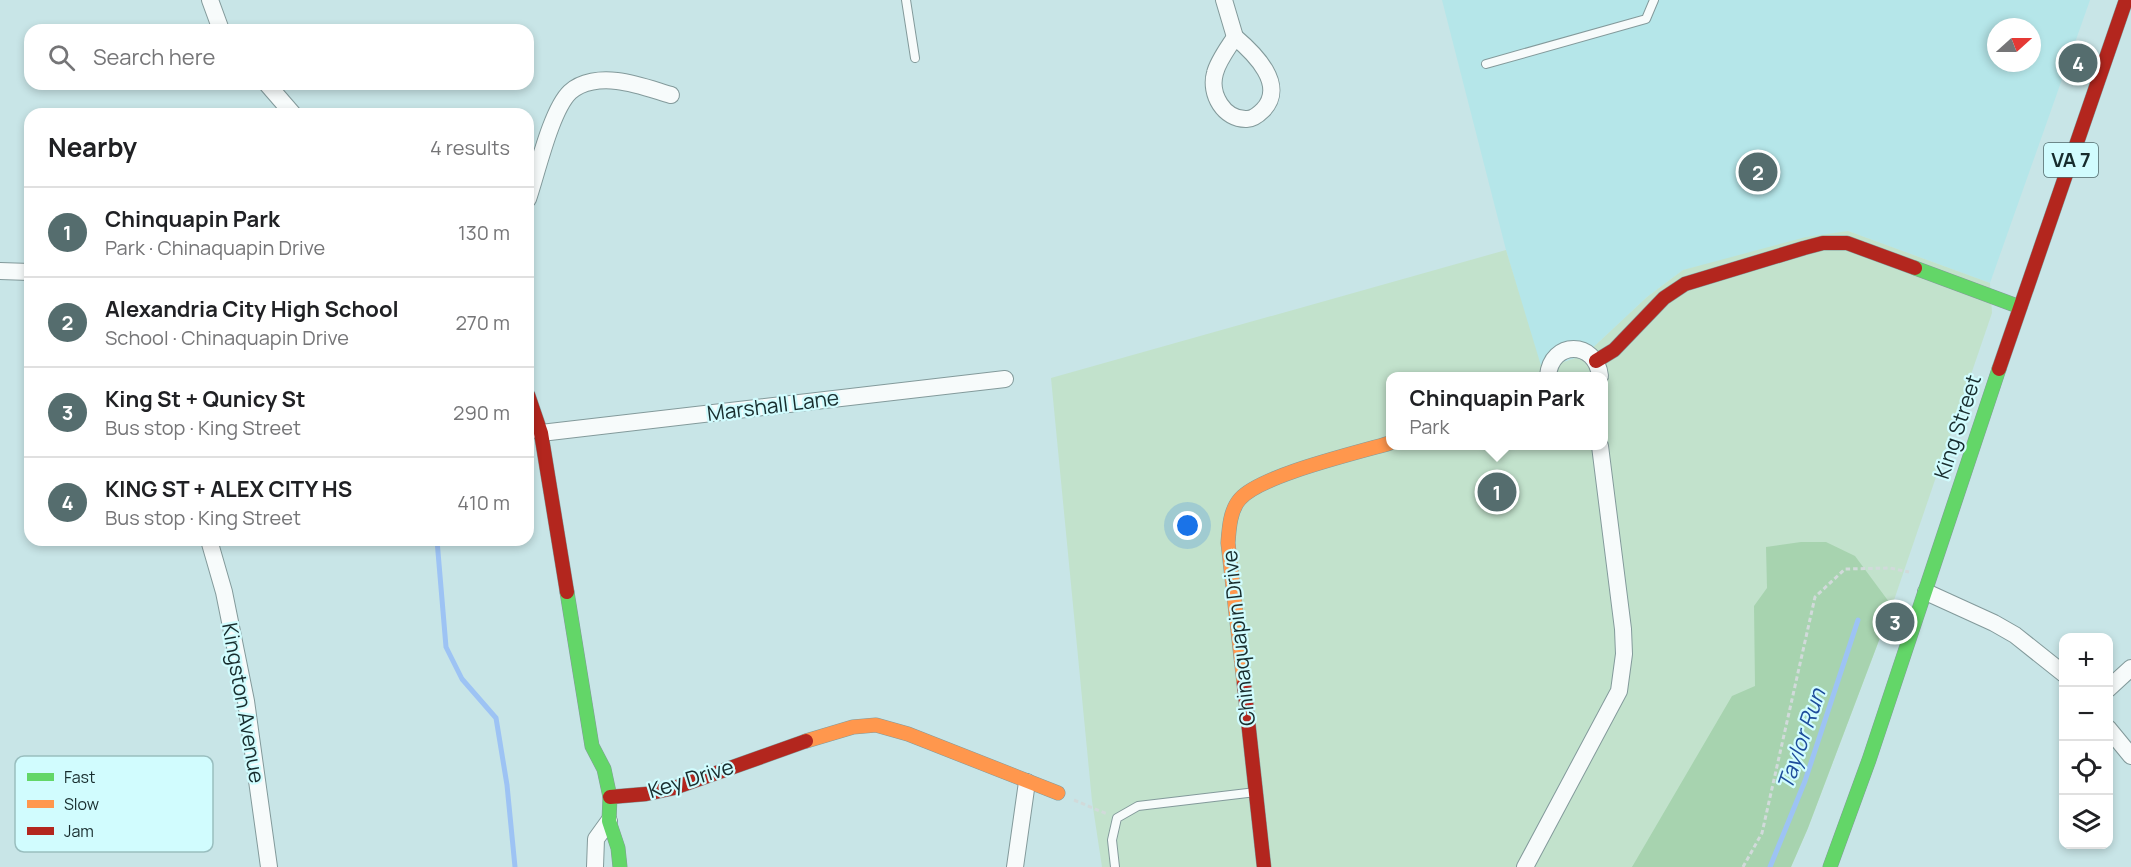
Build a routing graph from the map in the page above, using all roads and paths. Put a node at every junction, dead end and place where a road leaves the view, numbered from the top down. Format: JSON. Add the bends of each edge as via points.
{"nodes":[{"id":1,"x":210,"y":0,"type":"edge"},
{"id":2,"x":906,"y":0,"type":"edge"},
{"id":3,"x":1224,"y":0,"type":"edge"},
{"id":4,"x":1654,"y":0,"type":"edge"},
{"id":5,"x":2126,"y":0,"type":"edge"},
{"id":6,"x":219,"y":24,"type":"edge"},
{"id":7,"x":1235,"y":37,"type":"junction"},
{"id":8,"x":915,"y":58,"type":"dead end"},
{"id":9,"x":1486,"y":64,"type":"dead end"},
{"id":10,"x":272,"y":90,"type":"edge"},
{"id":11,"x":671,"y":94,"type":"dead end"},
{"id":12,"x":288,"y":108,"type":"edge"},
{"id":13,"x":534,"y":181,"type":"edge"},
{"id":14,"x":0,"y":271,"type":"edge"},
{"id":15,"x":24,"y":272,"type":"edge"},
{"id":16,"x":2020,"y":307,"type":"junction"},
{"id":17,"x":1598,"y":369,"type":"edge"},
{"id":18,"x":1548,"y":372,"type":"edge"},
{"id":19,"x":1005,"y":379,"type":"dead end"},
{"id":20,"x":534,"y":412,"type":"edge"},
{"id":21,"x":541,"y":433,"type":"junction"},
{"id":22,"x":1386,"y":444,"type":"edge"},
{"id":23,"x":1601,"y":450,"type":"edge"},
{"id":24,"x":211,"y":546,"type":"edge"},
{"id":25,"x":1909,"y":572,"type":"dead end"},
{"id":26,"x":1926,"y":592,"type":"junction"},
{"id":27,"x":2131,"y":668,"type":"edge"},
{"id":28,"x":2059,"y":670,"type":"edge"},
{"id":29,"x":2111,"y":687,"type":"edge"},
{"id":30,"x":2113,"y":733,"type":"edge"},
{"id":31,"x":2131,"y":756,"type":"edge"},
{"id":32,"x":1027,"y":782,"type":"junction"},
{"id":33,"x":1256,"y":792,"type":"junction"},
{"id":34,"x":1058,"y":794,"type":"joint"},
{"id":35,"x":610,"y":797,"type":"junction"},
{"id":36,"x":1117,"y":818,"type":"junction"},
{"id":37,"x":609,"y":821,"type":"junction"},
{"id":38,"x":269,"y":867,"type":"edge"},
{"id":39,"x":594,"y":867,"type":"edge"},
{"id":40,"x":620,"y":867,"type":"edge"},
{"id":41,"x":1015,"y":867,"type":"edge"},
{"id":42,"x":1115,"y":867,"type":"edge"},
{"id":43,"x":1264,"y":867,"type":"edge"},
{"id":44,"x":1525,"y":867,"type":"edge"},
{"id":45,"x":1743,"y":867,"type":"edge"},
{"id":46,"x":1830,"y":867,"type":"edge"}],
"edges":[{"from":1,"to":6,"type":"street"},
{"from":2,"to":8,"type":"lane"},
{"from":3,"to":7,"type":"street"},
{"from":4,"to":9,"type":"lane","via":[[1646,19]]},
{"from":5,"to":16,"type":"street","name":"King Street","number":"VA 7"},
{"from":7,"to":7,"type":"street","via":[[1264,68],[1271,85],[1270,103],[1248,119],[1230,115],[1214,93],[1215,70]]},
{"from":10,"to":12,"type":"street"},
{"from":11,"to":13,"type":"street","via":[[619,81],[579,85],[568,93],[554,119]]},
{"from":14,"to":15,"type":"street"},
{"from":16,"to":17,"type":"street","via":[[1847,243],[1823,243],[1695,280],[1675,290]]},
{"from":16,"to":26,"type":"street","name":"King Street","number":"VA 7"},
{"from":17,"to":18,"type":"street","via":[[1590,354],[1566,350],[1552,360]]},
{"from":19,"to":21,"type":"street","name":"Marshall Lane"},
{"from":20,"to":21,"type":"street"},
{"from":21,"to":35,"type":"street","via":[[592,746],[604,769]]},
{"from":22,"to":33,"type":"street","name":"Chinaquapin Drive","via":[[1254,488],[1240,499],[1233,516],[1228,543]]},
{"from":23,"to":44,"type":"street","via":[[1623,629],[1619,691]]},
{"from":24,"to":38,"type":"street","name":"Kingston Avenue","via":[[246,701]]},
{"from":25,"to":45,"type":"path","via":[[1890,568],[1845,569],[1815,597],[1762,833]]},
{"from":26,"to":28,"type":"street","via":[[2015,635]]},
{"from":26,"to":46,"type":"street","name":"King Street","number":"VA 7"},
{"from":27,"to":29,"type":"street"},
{"from":30,"to":31,"type":"street"},
{"from":32,"to":34,"type":"street","name":"Key Drive"},
{"from":32,"to":35,"type":"street","name":"Key Drive","via":[[876,725],[853,727],[807,741],[674,788]]},
{"from":32,"to":41,"type":"street"},
{"from":33,"to":36,"type":"lane","via":[[1138,806]]},
{"from":33,"to":43,"type":"street","name":"Chinaquapin Drive"},
{"from":34,"to":36,"type":"path"},
{"from":35,"to":37,"type":"street"},
{"from":36,"to":42,"type":"lane","via":[[1112,840]]},
{"from":37,"to":39,"type":"street","via":[[596,839]]},
{"from":37,"to":40,"type":"street"}]}
